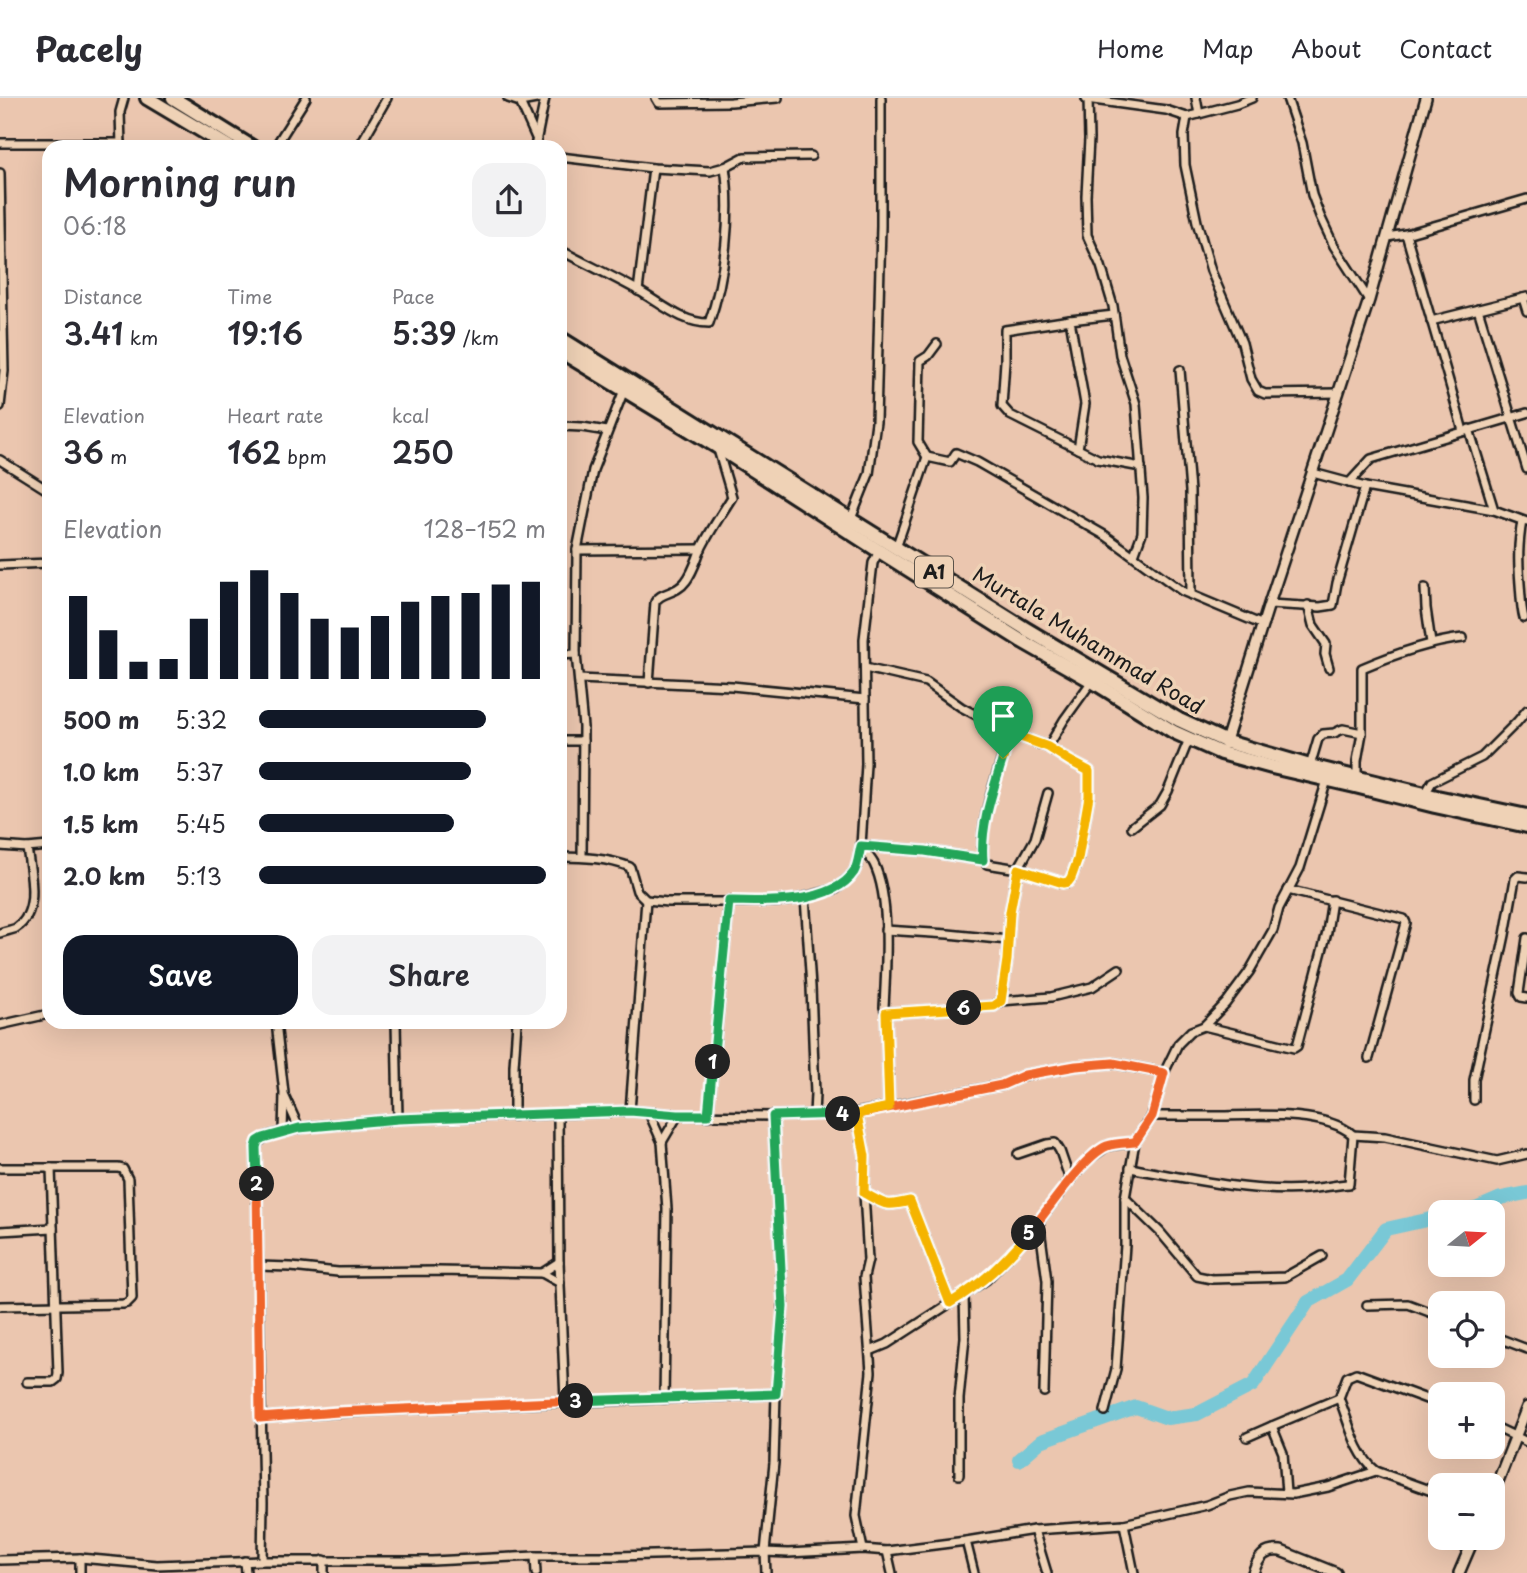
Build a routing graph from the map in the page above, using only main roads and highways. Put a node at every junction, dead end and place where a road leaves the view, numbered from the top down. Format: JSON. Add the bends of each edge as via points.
{"nodes":[{"id":1,"x":147,"y":98,"type":"edge"},
{"id":2,"x":173,"y":98,"type":"edge"},
{"id":3,"x":217,"y":140,"type":"edge"},
{"id":4,"x":241,"y":140,"type":"edge"},
{"id":5,"x":567,"y":343,"type":"edge"},
{"id":6,"x":567,"y":355,"type":"edge"},
{"id":7,"x":656,"y":403,"type":"junction"},
{"id":8,"x":941,"y":583,"type":"junction"},
{"id":9,"x":1023,"y":634,"type":"junction"},
{"id":10,"x":1224,"y":747,"type":"junction"},
{"id":11,"x":1324,"y":776,"type":"junction"},
{"id":12,"x":1527,"y":816,"type":"edge"},
{"id":13,"x":1527,"y":827,"type":"edge"}],
"edges":[{"from":1,"to":3,"type":"highway"},
{"from":2,"to":4,"type":"highway"},
{"from":5,"to":7,"type":"highway","name":"Murtala Muhammad Road","number":"A1"},
{"from":6,"to":7,"type":"highway","name":"Murtala Muhammad Road","number":"A1","via":[[624,390]]},
{"from":7,"to":8,"type":"highway","name":"Murtala Muhammad Road","number":"A1","via":[[851,519]]},
{"from":7,"to":8,"type":"highway","name":"Murtala Muhammad Road","number":"A1","via":[[879,551]]},
{"from":8,"to":9,"type":"highway","name":"Murtala Muhammad Road","number":"A1"},
{"from":9,"to":10,"type":"highway","name":"Murtala Muhammad Road","number":"A1"},
{"from":9,"to":10,"type":"highway","name":"Murtala Muhammad Road","number":"A1","via":[[1161,724],[1189,739]]},
{"from":10,"to":11,"type":"highway","name":"Murtala Muhammad Road","number":"A1","via":[[1284,770]]},
{"from":10,"to":11,"type":"highway","name":"Murtala Muhammad Road","number":"A1","via":[[1310,766]]},
{"from":11,"to":12,"type":"highway","number":"A1","via":[[1357,778]]},
{"from":11,"to":13,"type":"highway","number":"A1"}]}
